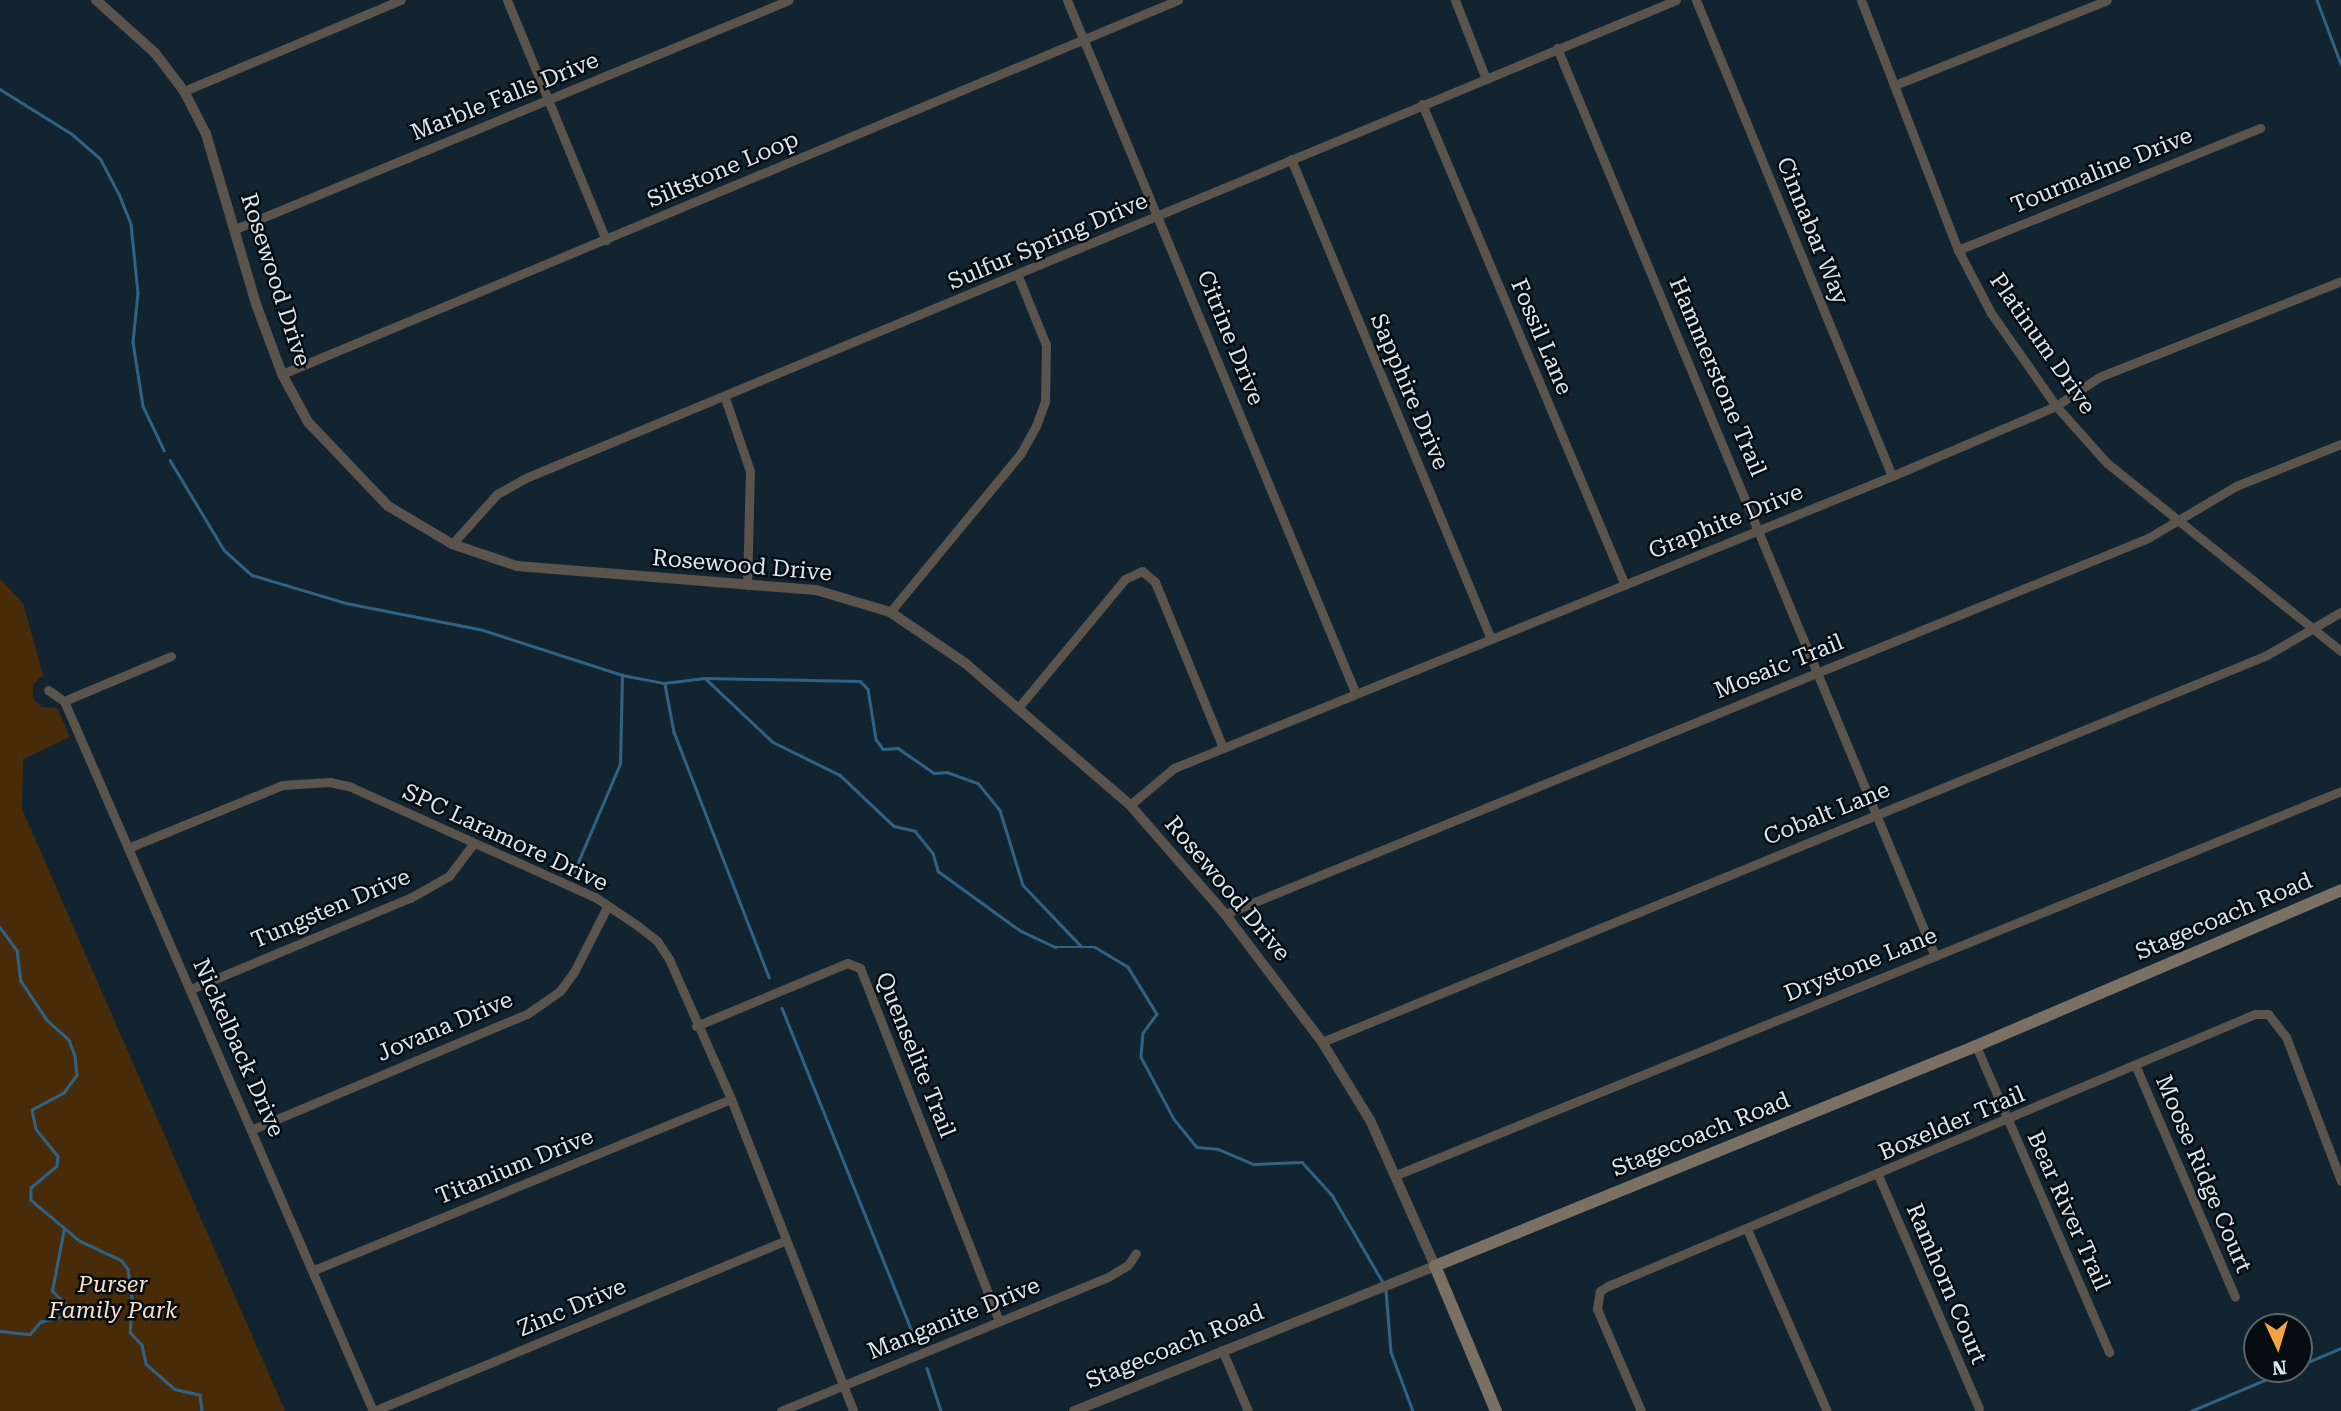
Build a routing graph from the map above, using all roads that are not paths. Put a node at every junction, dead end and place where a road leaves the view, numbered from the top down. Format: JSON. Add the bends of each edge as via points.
{"nodes":[{"id":1,"x":96,"y":0,"type":"edge"},
{"id":2,"x":401,"y":0,"type":"edge"},
{"id":3,"x":507,"y":0,"type":"edge"},
{"id":4,"x":789,"y":0,"type":"edge"},
{"id":5,"x":1067,"y":0,"type":"edge"},
{"id":6,"x":1178,"y":0,"type":"edge"},
{"id":7,"x":1455,"y":0,"type":"edge"},
{"id":8,"x":1676,"y":0,"type":"edge"},
{"id":9,"x":1696,"y":0,"type":"edge"},
{"id":10,"x":1861,"y":0,"type":"edge"},
{"id":11,"x":2107,"y":0,"type":"edge"},
{"id":12,"x":1084,"y":40,"type":"junction"},
{"id":13,"x":1557,"y":48,"type":"junction"},
{"id":14,"x":1486,"y":79,"type":"junction"},
{"id":15,"x":1895,"y":85,"type":"junction"},
{"id":16,"x":184,"y":91,"type":"junction"},
{"id":17,"x":548,"y":101,"type":"junction"},
{"id":18,"x":1422,"y":104,"type":"junction"},
{"id":19,"x":2260,"y":128,"type":"dead end"},
{"id":20,"x":1292,"y":159,"type":"junction"},
{"id":21,"x":1158,"y":216,"type":"junction"},
{"id":22,"x":235,"y":229,"type":"junction"},
{"id":23,"x":606,"y":240,"type":"junction"},
{"id":24,"x":1958,"y":250,"type":"junction"},
{"id":25,"x":1018,"y":276,"type":"junction"},
{"id":26,"x":2341,"y":281,"type":"edge"},
{"id":27,"x":282,"y":374,"type":"junction"},
{"id":28,"x":725,"y":398,"type":"junction"},
{"id":29,"x":2056,"y":406,"type":"junction"},
{"id":30,"x":2341,"y":444,"type":"edge"},
{"id":31,"x":1892,"y":476,"type":"junction"},
{"id":32,"x":2177,"y":518,"type":"junction"},
{"id":33,"x":1760,"y":528,"type":"junction"},
{"id":34,"x":452,"y":544,"type":"junction"},
{"id":35,"x":747,"y":585,"type":"junction"},
{"id":36,"x":1625,"y":585,"type":"junction"},
{"id":37,"x":890,"y":612,"type":"junction"},
{"id":38,"x":2341,"y":612,"type":"edge"},
{"id":39,"x":2314,"y":627,"type":"junction"},
{"id":40,"x":1491,"y":639,"type":"junction"},
{"id":41,"x":2341,"y":651,"type":"edge"},
{"id":42,"x":171,"y":656,"type":"dead end"},
{"id":43,"x":1818,"y":672,"type":"junction"},
{"id":44,"x":48,"y":690,"type":"dead end"},
{"id":45,"x":1355,"y":692,"type":"junction"},
{"id":46,"x":64,"y":701,"type":"junction"},
{"id":47,"x":1018,"y":708,"type":"junction"},
{"id":48,"x":1223,"y":748,"type":"junction"},
{"id":49,"x":2341,"y":792,"type":"edge"},
{"id":50,"x":1130,"y":805,"type":"junction"},
{"id":51,"x":1877,"y":814,"type":"junction"},
{"id":52,"x":473,"y":844,"type":"junction"},
{"id":53,"x":128,"y":848,"type":"junction"},
{"id":54,"x":2341,"y":890,"type":"edge"},
{"id":55,"x":607,"y":907,"type":"junction"},
{"id":56,"x":1225,"y":914,"type":"junction"},
{"id":57,"x":1936,"y":956,"type":"junction"},
{"id":58,"x":191,"y":989,"type":"junction"},
{"id":59,"x":696,"y":1026,"type":"junction"},
{"id":60,"x":1322,"y":1042,"type":"junction"},
{"id":61,"x":1976,"y":1046,"type":"junction"},
{"id":62,"x":2136,"y":1067,"type":"junction"},
{"id":63,"x":731,"y":1100,"type":"junction"},
{"id":64,"x":2007,"y":1121,"type":"junction"},
{"id":65,"x":253,"y":1129,"type":"junction"},
{"id":66,"x":1396,"y":1175,"type":"junction"},
{"id":67,"x":1878,"y":1175,"type":"junction"},
{"id":68,"x":2341,"y":1181,"type":"edge"},
{"id":69,"x":1748,"y":1229,"type":"junction"},
{"id":70,"x":786,"y":1240,"type":"junction"},
{"id":71,"x":1136,"y":1254,"type":"dead end"},
{"id":72,"x":1435,"y":1266,"type":"junction"},
{"id":73,"x":314,"y":1270,"type":"junction"},
{"id":74,"x":2235,"y":1297,"type":"dead end"},
{"id":75,"x":999,"y":1321,"type":"junction"},
{"id":76,"x":1222,"y":1350,"type":"junction"},
{"id":77,"x":2109,"y":1352,"type":"dead end"},
{"id":78,"x":843,"y":1385,"type":"junction"},
{"id":79,"x":1979,"y":1408,"type":"dead end"},
{"id":80,"x":374,"y":1411,"type":"edge"},
{"id":81,"x":781,"y":1411,"type":"edge"},
{"id":82,"x":853,"y":1411,"type":"edge"},
{"id":83,"x":1074,"y":1411,"type":"edge"},
{"id":84,"x":1248,"y":1411,"type":"edge"},
{"id":85,"x":1496,"y":1411,"type":"edge"},
{"id":86,"x":1641,"y":1411,"type":"edge"},
{"id":87,"x":1827,"y":1411,"type":"edge"}],
"edges":[{"from":1,"to":16,"type":"street","name":"Rosewood Drive","via":[[155,53]]},
{"from":2,"to":16,"type":"street"},
{"from":3,"to":17,"type":"street"},
{"from":4,"to":17,"type":"street","name":"Marble Falls Drive"},
{"from":5,"to":12,"type":"street","name":"Citrine Drive"},
{"from":6,"to":12,"type":"street","name":"Siltstone Loop"},
{"from":7,"to":14,"type":"street"},
{"from":8,"to":13,"type":"street","name":"Sulfur Spring Drive"},
{"from":9,"to":31,"type":"street","name":"Cinnabar Way"},
{"from":10,"to":15,"type":"street","name":"Platinum Drive"},
{"from":11,"to":15,"type":"street"},
{"from":12,"to":21,"type":"street","name":"Citrine Drive"},
{"from":12,"to":23,"type":"street","name":"Siltstone Loop"},
{"from":13,"to":14,"type":"street","name":"Sulfur Spring Drive"},
{"from":13,"to":33,"type":"street","name":"Hammerstone Trail"},
{"from":14,"to":18,"type":"street","name":"Sulfur Spring Drive"},
{"from":15,"to":24,"type":"street","name":"Platinum Drive"},
{"from":16,"to":22,"type":"street","name":"Rosewood Drive","via":[[206,134]]},
{"from":17,"to":22,"type":"street","name":"Marble Falls Drive"},
{"from":17,"to":23,"type":"street"},
{"from":18,"to":20,"type":"street","name":"Sulfur Spring Drive"},
{"from":18,"to":36,"type":"street","name":"Fossil Lane"},
{"from":19,"to":24,"type":"street","name":"Tourmaline Drive"},
{"from":20,"to":21,"type":"street","name":"Sulfur Spring Drive"},
{"from":20,"to":40,"type":"street","name":"Sapphire Drive"},
{"from":21,"to":25,"type":"street","name":"Sulfur Spring Drive"},
{"from":21,"to":45,"type":"street","name":"Citrine Drive"},
{"from":22,"to":27,"type":"street","name":"Rosewood Drive"},
{"from":23,"to":27,"type":"street","name":"Siltstone Loop"},
{"from":24,"to":29,"type":"street","name":"Platinum Drive","via":[[1991,313]]},
{"from":25,"to":28,"type":"street","name":"Sulfur Spring Drive"},
{"from":25,"to":37,"type":"street","via":[[1046,345],[1045,401],[1036,426],[1021,453]]},
{"from":26,"to":29,"type":"street","name":"Graphite Drive","via":[[2099,377]]},
{"from":27,"to":34,"type":"street","name":"Rosewood Drive","via":[[308,422],[360,480],[417,526]]},
{"from":28,"to":34,"type":"street","name":"Sulfur Spring Drive","via":[[528,477],[498,494]]},
{"from":28,"to":35,"type":"street","via":[[750,471]]},
{"from":29,"to":31,"type":"street","name":"Graphite Drive"},
{"from":29,"to":32,"type":"street","name":"Platinum Drive","via":[[2107,463]]},
{"from":30,"to":32,"type":"street","name":"Mosaic Trail","via":[[2236,486]]},
{"from":31,"to":33,"type":"street","name":"Graphite Drive"},
{"from":32,"to":39,"type":"street","name":"Platinum Drive"},
{"from":32,"to":43,"type":"street","name":"Mosaic Trail","via":[[2148,538]]},
{"from":33,"to":36,"type":"street","name":"Graphite Drive"},
{"from":33,"to":43,"type":"street","name":"Hammerstone Trail"},
{"from":34,"to":35,"type":"street","name":"Rosewood Drive","via":[[549,572]]},
{"from":35,"to":37,"type":"street","name":"Rosewood Drive","via":[[816,590]]},
{"from":36,"to":40,"type":"street","name":"Graphite Drive"},
{"from":37,"to":47,"type":"street","name":"Rosewood Drive","via":[[932,638]]},
{"from":38,"to":39,"type":"street","name":"Cobalt Lane"},
{"from":39,"to":41,"type":"street","name":"Platinum Drive"},
{"from":39,"to":51,"type":"street","name":"Cobalt Lane","via":[[2267,655]]},
{"from":40,"to":45,"type":"street","name":"Graphite Drive"},
{"from":42,"to":46,"type":"street"},
{"from":43,"to":51,"type":"street","name":"Hammerstone Trail"},
{"from":43,"to":56,"type":"street","name":"Mosaic Trail"},
{"from":44,"to":46,"type":"street"},
{"from":45,"to":48,"type":"street","name":"Graphite Drive"},
{"from":46,"to":53,"type":"street","name":"Nickelback Drive"},
{"from":47,"to":48,"type":"street","via":[[1125,579],[1142,571],[1155,582]]},
{"from":47,"to":50,"type":"street","name":"Rosewood Drive"},
{"from":48,"to":50,"type":"street","name":"Graphite Drive","via":[[1174,768]]},
{"from":49,"to":57,"type":"street","name":"Drystone Lane"},
{"from":50,"to":56,"type":"street","name":"Rosewood Drive"},
{"from":51,"to":57,"type":"street","name":"Hammerstone Trail"},
{"from":51,"to":60,"type":"street","name":"Cobalt Lane"},
{"from":52,"to":53,"type":"street","name":"SPC Laramore Drive","via":[[351,787],[309,782],[246,798]]},
{"from":52,"to":55,"type":"street","name":"SPC Laramore Drive"},
{"from":52,"to":58,"type":"street","name":"Tungsten Drive","via":[[449,876],[410,898]]},
{"from":53,"to":58,"type":"street","name":"Nickelback Drive"},
{"from":54,"to":61,"type":"main road","name":"Stagecoach Road"},
{"from":55,"to":59,"type":"street","name":"SPC Laramore Drive","via":[[657,941]]},
{"from":55,"to":65,"type":"street","name":"Jovana Drive","via":[[560,991],[527,1014]]},
{"from":56,"to":60,"type":"street","name":"Rosewood Drive"},
{"from":57,"to":66,"type":"street","name":"Drystone Lane"},
{"from":58,"to":65,"type":"street","name":"Nickelback Drive"},
{"from":59,"to":63,"type":"street","name":"SPC Laramore Drive"},
{"from":59,"to":75,"type":"street","name":"Quenselite Trail","via":[[847,963],[860,968]]},
{"from":60,"to":66,"type":"street","name":"Rosewood Drive","via":[[1370,1120]]},
{"from":61,"to":64,"type":"street","name":"Bear River Trail"},
{"from":61,"to":72,"type":"main road","name":"Stagecoach Road"},
{"from":62,"to":64,"type":"street","name":"Boxelder Trail"},
{"from":62,"to":68,"type":"street","name":"Boxelder Trail","via":[[2255,1014],[2268,1014],[2286,1037]]},
{"from":62,"to":74,"type":"street","name":"Moose Ridge Court"},
{"from":63,"to":70,"type":"street","name":"SPC Laramore Drive"},
{"from":63,"to":73,"type":"street","name":"Titanium Drive"},
{"from":64,"to":67,"type":"street","name":"Boxelder Trail"},
{"from":64,"to":77,"type":"street","name":"Bear River Trail"},
{"from":65,"to":73,"type":"street","name":"Nickelback Drive"},
{"from":66,"to":72,"type":"street","name":"Rosewood Drive"},
{"from":67,"to":69,"type":"street","name":"Boxelder Trail"},
{"from":67,"to":79,"type":"street","name":"Ramhorn Court"},
{"from":69,"to":86,"type":"street","name":"Boxelder Trail","via":[[1600,1291],[1597,1309]]},
{"from":69,"to":87,"type":"street"},
{"from":70,"to":78,"type":"street","name":"SPC Laramore Drive"},
{"from":70,"to":80,"type":"street","name":"Zinc Drive"},
{"from":71,"to":75,"type":"street","name":"Manganite Drive","via":[[1108,1277]]},
{"from":72,"to":76,"type":"street","name":"Stagecoach Road"},
{"from":72,"to":85,"type":"main road","name":"Rosewood Drive"},
{"from":73,"to":80,"type":"street","name":"Nickelback Drive"},
{"from":75,"to":78,"type":"street","name":"Manganite Drive"},
{"from":76,"to":83,"type":"street","name":"Stagecoach Road"},
{"from":76,"to":84,"type":"street"},
{"from":78,"to":81,"type":"street","name":"Manganite Drive"},
{"from":78,"to":82,"type":"street","name":"SPC Laramore Drive"}]}
